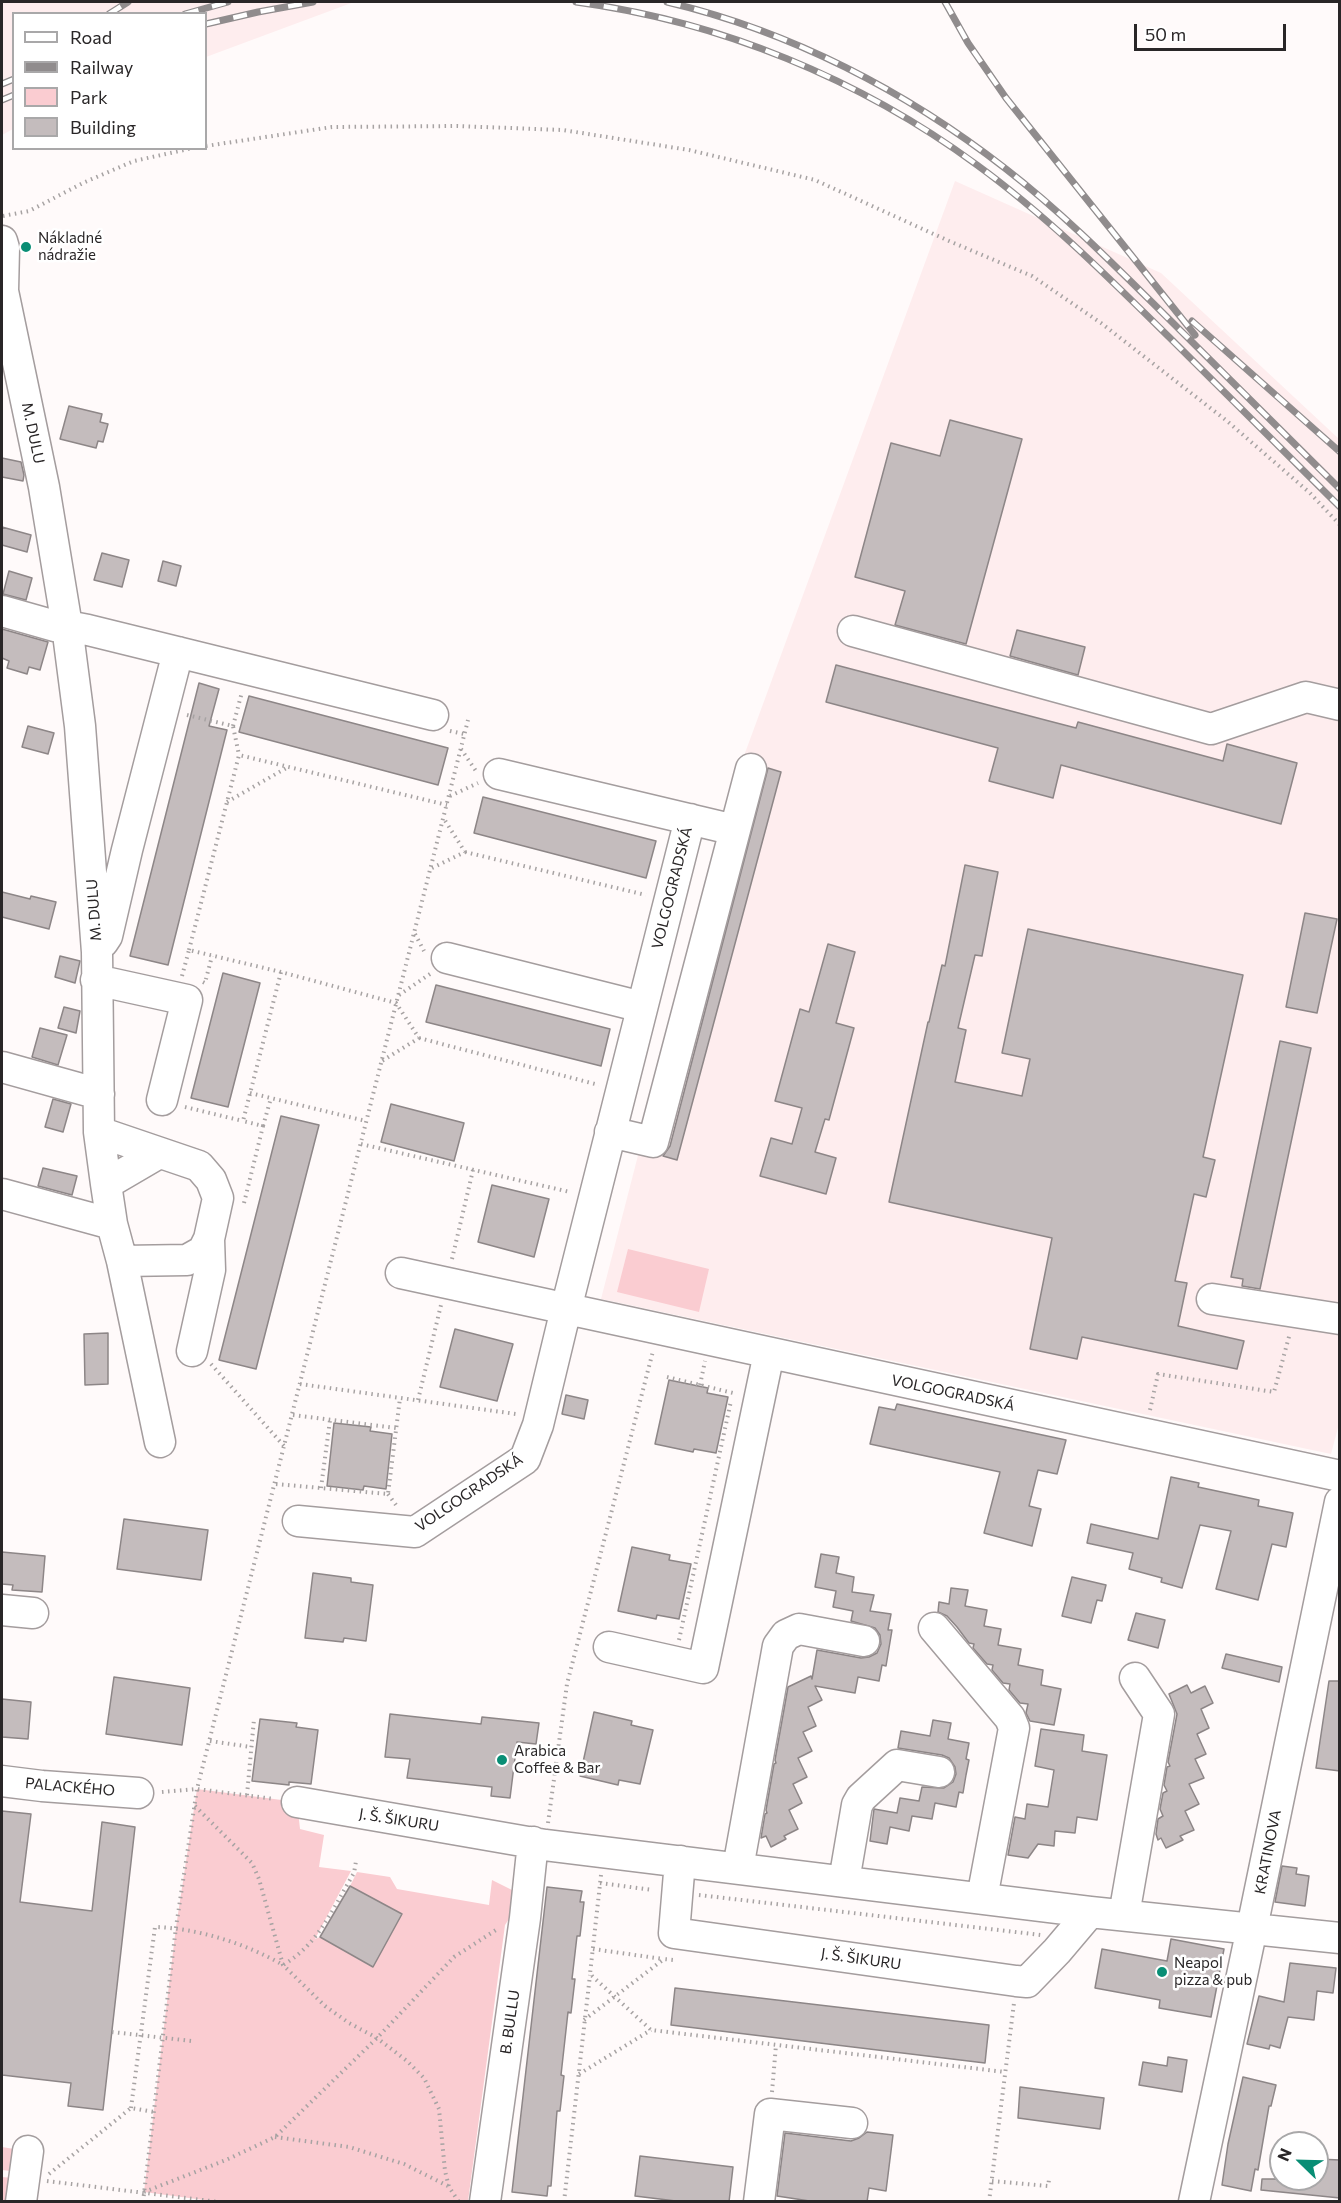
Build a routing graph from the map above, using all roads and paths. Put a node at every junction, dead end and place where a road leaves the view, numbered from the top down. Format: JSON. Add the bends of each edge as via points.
{"nodes":[{"id":1,"x":207,"y":146,"type":"edge"},
{"id":2,"x":184,"y":150,"type":"edge"},
{"id":3,"x":2,"y":216,"type":"edge"},
{"id":4,"x":2,"y":241,"type":"edge"},
{"id":5,"x":2,"y":291,"type":"edge"},
{"id":6,"x":1340,"y":525,"type":"edge"},
{"id":7,"x":2,"y":611,"type":"edge"},
{"id":8,"x":67,"y":626,"type":"junction"},
{"id":9,"x":854,"y":631,"type":"dead end"},
{"id":10,"x":178,"y":652,"type":"junction"},
{"id":11,"x":248,"y":669,"type":"junction"},
{"id":12,"x":164,"y":705,"type":"junction"},
{"id":13,"x":1340,"y":705,"type":"edge"},
{"id":14,"x":433,"y":715,"type":"dead end"},
{"id":15,"x":468,"y":720,"type":"dead end"},
{"id":16,"x":233,"y":726,"type":"junction"},
{"id":17,"x":461,"y":749,"type":"junction"},
{"id":18,"x":239,"y":755,"type":"junction"},
{"id":19,"x":289,"y":766,"type":"junction"},
{"id":20,"x":752,"y":769,"type":"dead end"},
{"id":21,"x":486,"y":776,"type":"junction"},
{"id":22,"x":449,"y":796,"type":"junction"},
{"id":23,"x":226,"y":802,"type":"junction"},
{"id":24,"x":447,"y":805,"type":"junction"},
{"id":25,"x":443,"y":818,"type":"junction"},
{"id":26,"x":690,"y":819,"type":"junction"},
{"id":27,"x":735,"y":830,"type":"junction"},
{"id":28,"x":465,"y":852,"type":"junction"},
{"id":29,"x":431,"y":868,"type":"junction"},
{"id":30,"x":646,"y":895,"type":"dead end"},
{"id":31,"x":414,"y":933,"type":"junction"},
{"id":32,"x":189,"y":951,"type":"junction"},
{"id":33,"x":212,"y":956,"type":"junction"},
{"id":34,"x":436,"y":960,"type":"junction"},
{"id":35,"x":97,"y":966,"type":"junction"},
{"id":36,"x":281,"y":972,"type":"junction"},
{"id":37,"x":171,"y":973,"type":"dead end"},
{"id":38,"x":182,"y":976,"type":"junction"},
{"id":39,"x":190,"y":978,"type":"dead end"},
{"id":40,"x":198,"y":980,"type":"dead end"},
{"id":41,"x":398,"y":995,"type":"junction"},
{"id":42,"x":396,"y":1003,"type":"junction"},
{"id":43,"x":642,"y":1007,"type":"junction"},
{"id":44,"x":419,"y":1038,"type":"junction"},
{"id":45,"x":381,"y":1062,"type":"junction"},
{"id":46,"x":2,"y":1067,"type":"edge"},
{"id":47,"x":599,"y":1085,"type":"dead end"},
{"id":48,"x":250,"y":1093,"type":"junction"},
{"id":49,"x":99,"y":1094,"type":"junction"},
{"id":50,"x":271,"y":1098,"type":"junction"},
{"id":51,"x":162,"y":1100,"type":"joint"},
{"id":52,"x":243,"y":1121,"type":"junction"},
{"id":53,"x":367,"y":1121,"type":"junction"},
{"id":54,"x":263,"y":1126,"type":"junction"},
{"id":55,"x":99,"y":1132,"type":"junction"},
{"id":56,"x":610,"y":1132,"type":"junction"},
{"id":57,"x":361,"y":1144,"type":"junction"},
{"id":58,"x":159,"y":1153,"type":"junction"},
{"id":59,"x":106,"y":1184,"type":"junction"},
{"id":60,"x":572,"y":1193,"type":"dead end"},
{"id":61,"x":2,"y":1194,"type":"edge"},
{"id":62,"x":243,"y":1208,"type":"dead end"},
{"id":63,"x":112,"y":1224,"type":"junction"},
{"id":64,"x":209,"y":1239,"type":"junction"},
{"id":65,"x":122,"y":1261,"type":"junction"},
{"id":66,"x":401,"y":1273,"type":"dead end"},
{"id":67,"x":1212,"y":1299,"type":"dead end"},
{"id":68,"x":566,"y":1309,"type":"junction"},
{"id":69,"x":1295,"y":1313,"type":"junction"},
{"id":70,"x":1340,"y":1319,"type":"edge"},
{"id":71,"x":658,"y":1329,"type":"junction"},
{"id":72,"x":756,"y":1350,"type":"junction"},
{"id":73,"x":197,"y":1356,"type":"joint"},
{"id":74,"x":667,"y":1377,"type":"dead end"},
{"id":75,"x":300,"y":1384,"type":"junction"},
{"id":76,"x":733,"y":1393,"type":"junction"},
{"id":77,"x":400,"y":1398,"type":"junction"},
{"id":78,"x":516,"y":1414,"type":"dead end"},
{"id":79,"x":292,"y":1415,"type":"junction"},
{"id":80,"x":330,"y":1420,"type":"junction"},
{"id":81,"x":396,"y":1428,"type":"junction"},
{"id":82,"x":1144,"y":1434,"type":"junction"},
{"id":83,"x":160,"y":1442,"type":"dead end"},
{"id":84,"x":285,"y":1446,"type":"junction"},
{"id":85,"x":1340,"y":1476,"type":"edge"},
{"id":86,"x":276,"y":1484,"type":"junction"},
{"id":87,"x":321,"y":1488,"type":"junction"},
{"id":88,"x":1340,"y":1502,"type":"edge"},
{"id":89,"x":298,"y":1521,"type":"dead end"},
{"id":90,"x":2,"y":1610,"type":"edge"},
{"id":91,"x":33,"y":1613,"type":"dead end"},
{"id":92,"x":1327,"y":1626,"type":"edge"},
{"id":93,"x":934,"y":1628,"type":"dead end"},
{"id":94,"x":864,"y":1641,"type":"dead end"},
{"id":95,"x":609,"y":1647,"type":"dead end"},
{"id":96,"x":674,"y":1661,"type":"junction"},
{"id":97,"x":1135,"y":1677,"type":"dead end"},
{"id":98,"x":254,"y":1719,"type":"dead end"},
{"id":99,"x":210,"y":1741,"type":"junction"},
{"id":100,"x":251,"y":1747,"type":"junction"},
{"id":101,"x":939,"y":1772,"type":"dead end"},
{"id":102,"x":2,"y":1780,"type":"edge"},
{"id":103,"x":197,"y":1789,"type":"junction"},
{"id":104,"x":138,"y":1793,"type":"joint"},
{"id":105,"x":247,"y":1796,"type":"junction"},
{"id":106,"x":297,"y":1802,"type":"joint"},
{"id":107,"x":194,"y":1806,"type":"junction"},
{"id":108,"x":539,"y":1843,"type":"junction"},
{"id":109,"x":604,"y":1852,"type":"junction"},
{"id":110,"x":356,"y":1861,"type":"dead end"},
{"id":111,"x":680,"y":1861,"type":"junction"},
{"id":112,"x":738,"y":1868,"type":"junction"},
{"id":113,"x":844,"y":1881,"type":"junction"},
{"id":114,"x":600,"y":1883,"type":"junction"},
{"id":115,"x":677,"y":1892,"type":"junction"},
{"id":116,"x":982,"y":1898,"type":"junction"},
{"id":117,"x":1090,"y":1912,"type":"junction"},
{"id":118,"x":1124,"y":1916,"type":"junction"},
{"id":119,"x":525,"y":1918,"type":"junction"},
{"id":120,"x":176,"y":1927,"type":"junction"},
{"id":121,"x":1252,"y":1928,"type":"junction"},
{"id":122,"x":1068,"y":1938,"type":"junction"},
{"id":123,"x":1340,"y":1938,"type":"edge"},
{"id":124,"x":593,"y":1949,"type":"junction"},
{"id":125,"x":664,"y":1959,"type":"junction"},
{"id":126,"x":676,"y":1960,"type":"dead end"},
{"id":127,"x":282,"y":1965,"type":"junction"},
{"id":128,"x":590,"y":1974,"type":"junction"},
{"id":129,"x":1016,"y":1981,"type":"junction"},
{"id":130,"x":614,"y":1996,"type":"junction"},
{"id":131,"x":584,"y":2020,"type":"junction"},
{"id":132,"x":651,"y":2030,"type":"junction"},
{"id":133,"x":112,"y":2032,"type":"dead end"},
{"id":134,"x":140,"y":2035,"type":"junction"},
{"id":135,"x":164,"y":2038,"type":"junction"},
{"id":136,"x":377,"y":2038,"type":"junction"},
{"id":137,"x":192,"y":2041,"type":"dead end"},
{"id":138,"x":776,"y":2045,"type":"junction"},
{"id":139,"x":1005,"y":2073,"type":"junction"},
{"id":140,"x":579,"y":2074,"type":"junction"},
{"id":141,"x":131,"y":2108,"type":"junction"},
{"id":142,"x":154,"y":2112,"type":"junction"},
{"id":143,"x":770,"y":2118,"type":"junction"},
{"id":144,"x":852,"y":2122,"type":"dead end"},
{"id":145,"x":275,"y":2137,"type":"junction"},
{"id":146,"x":28,"y":2151,"type":"dead end"},
{"id":147,"x":1049,"y":2180,"type":"dead end"},
{"id":148,"x":992,"y":2181,"type":"junction"},
{"id":149,"x":449,"y":2187,"type":"junction"},
{"id":150,"x":144,"y":2192,"type":"junction"},
{"id":151,"x":21,"y":2202,"type":"edge"},
{"id":152,"x":143,"y":2202,"type":"edge"},
{"id":153,"x":219,"y":2202,"type":"edge"},
{"id":154,"x":459,"y":2202,"type":"edge"},
{"id":155,"x":485,"y":2202,"type":"edge"},
{"id":156,"x":564,"y":2202,"type":"edge"},
{"id":157,"x":759,"y":2202,"type":"edge"},
{"id":158,"x":989,"y":2202,"type":"edge"},
{"id":159,"x":1194,"y":2202,"type":"edge"}],
"edges":[{"from":1,"to":6,"type":"path","via":[[332,127],[563,130],[689,150],[815,180],[1032,276],[1101,323],[1227,421],[1310,493]]},
{"from":2,"to":3,"type":"path","via":[[134,161],[28,211]]},
{"from":4,"to":5,"type":"street","name":"M. DULU"},
{"from":5,"to":8,"type":"street","name":"M. DULU","via":[[44,488]]},
{"from":7,"to":8,"type":"street"},
{"from":8,"to":10,"type":"street"},
{"from":8,"to":35,"type":"street","name":"M. DULU","via":[[80,726]]},
{"from":9,"to":13,"type":"street","via":[[1211,729],[1306,697]]},
{"from":10,"to":11,"type":"street"},
{"from":10,"to":12,"type":"street"},
{"from":11,"to":14,"type":"street"},
{"from":11,"to":16,"type":"path"},
{"from":12,"to":16,"type":"path","via":[[178,713]]},
{"from":12,"to":35,"type":"street"},
{"from":15,"to":17,"type":"path"},
{"from":16,"to":18,"type":"path"},
{"from":17,"to":21,"type":"path"},
{"from":17,"to":22,"type":"path"},
{"from":18,"to":19,"type":"path"},
{"from":18,"to":23,"type":"path"},
{"from":19,"to":23,"type":"path"},
{"from":19,"to":24,"type":"path"},
{"from":20,"to":27,"type":"street"},
{"from":21,"to":22,"type":"path"},
{"from":21,"to":26,"type":"street","name":"VOLGOGRADSKÁ"},
{"from":22,"to":24,"type":"path"},
{"from":23,"to":32,"type":"path"},
{"from":24,"to":25,"type":"path"},
{"from":25,"to":28,"type":"path"},
{"from":25,"to":29,"type":"path"},
{"from":26,"to":27,"type":"street"},
{"from":26,"to":43,"type":"street","name":"VOLGOGRADSKÁ"},
{"from":27,"to":56,"type":"street","via":[[652,1142]]},
{"from":28,"to":29,"type":"path"},
{"from":28,"to":30,"type":"path"},
{"from":29,"to":31,"type":"path"},
{"from":31,"to":34,"type":"path"},
{"from":31,"to":41,"type":"path"},
{"from":32,"to":33,"type":"path"},
{"from":32,"to":38,"type":"path"},
{"from":33,"to":36,"type":"path"},
{"from":33,"to":40,"type":"path","via":[[205,982]]},
{"from":34,"to":41,"type":"path"},
{"from":34,"to":43,"type":"street"},
{"from":35,"to":49,"type":"street","name":"M. DULU"},
{"from":35,"to":51,"type":"street","via":[[187,1000]]},
{"from":36,"to":42,"type":"path"},
{"from":36,"to":48,"type":"path"},
{"from":37,"to":38,"type":"path"},
{"from":38,"to":39,"type":"path"},
{"from":41,"to":42,"type":"path"},
{"from":42,"to":44,"type":"path"},
{"from":42,"to":45,"type":"path"},
{"from":43,"to":56,"type":"street","name":"VOLGOGRADSKÁ"},
{"from":44,"to":45,"type":"path"},
{"from":44,"to":47,"type":"path"},
{"from":45,"to":53,"type":"path"},
{"from":46,"to":49,"type":"street"},
{"from":48,"to":50,"type":"path"},
{"from":48,"to":52,"type":"path"},
{"from":49,"to":55,"type":"street","name":"M. DULU"},
{"from":50,"to":53,"type":"path"},
{"from":50,"to":54,"type":"path"},
{"from":51,"to":52,"type":"path"},
{"from":52,"to":54,"type":"path"},
{"from":53,"to":57,"type":"path"},
{"from":54,"to":62,"type":"path"},
{"from":55,"to":58,"type":"street"},
{"from":55,"to":59,"type":"street","name":"M. DULU"},
{"from":56,"to":68,"type":"street","name":"VOLGOGRADSKÁ"},
{"from":57,"to":60,"type":"path"},
{"from":57,"to":75,"type":"path"},
{"from":58,"to":59,"type":"street"},
{"from":58,"to":64,"type":"street","via":[[199,1166],[211,1180],[218,1198]]},
{"from":59,"to":63,"type":"street","name":"M. DULU"},
{"from":61,"to":63,"type":"street"},
{"from":63,"to":65,"type":"street","name":"M. DULU"},
{"from":64,"to":65,"type":"street","via":[[203,1251],[187,1260]]},
{"from":64,"to":73,"type":"street","via":[[210,1270]]},
{"from":65,"to":83,"type":"street","name":"M. DULU"},
{"from":66,"to":68,"type":"street","name":"VOLGOGRADSKÁ"},
{"from":67,"to":69,"type":"street"},
{"from":68,"to":71,"type":"street","name":"VOLGOGRADSKÁ"},
{"from":68,"to":89,"type":"street","name":"VOLGOGRADSKÁ","via":[[538,1425],[525,1459],[415,1532]]},
{"from":69,"to":70,"type":"street"},
{"from":69,"to":82,"type":"path","via":[[1274,1392],[1158,1374]]},
{"from":71,"to":72,"type":"street","name":"VOLGOGRADSKÁ"},
{"from":71,"to":108,"type":"path","via":[[567,1684]]},
{"from":72,"to":76,"type":"path"},
{"from":72,"to":82,"type":"street","name":"VOLGOGRADSKÁ"},
{"from":72,"to":96,"type":"street","via":[[703,1668]]},
{"from":73,"to":84,"type":"path","via":[[211,1364]]},
{"from":74,"to":76,"type":"path"},
{"from":75,"to":77,"type":"path"},
{"from":75,"to":79,"type":"path"},
{"from":76,"to":96,"type":"path"},
{"from":77,"to":78,"type":"path"},
{"from":77,"to":81,"type":"path"},
{"from":79,"to":80,"type":"path"},
{"from":79,"to":84,"type":"path"},
{"from":80,"to":81,"type":"path"},
{"from":80,"to":87,"type":"path"},
{"from":81,"to":87,"type":"path","via":[[388,1494]]},
{"from":82,"to":85,"type":"street","name":"VOLGOGRADSKÁ"},
{"from":84,"to":86,"type":"path"},
{"from":86,"to":87,"type":"path"},
{"from":86,"to":99,"type":"path"},
{"from":88,"to":92,"type":"street","name":"KRATINOVA"},
{"from":90,"to":91,"type":"street"},
{"from":92,"to":121,"type":"street","name":"KRATINOVA"},
{"from":93,"to":116,"type":"street","via":[[1010,1718],[1014,1728]]},
{"from":94,"to":112,"type":"street","via":[[799,1629],[786,1635],[778,1646]]},
{"from":95,"to":96,"type":"street"},
{"from":97,"to":118,"type":"street","via":[[1159,1714]]},
{"from":98,"to":100,"type":"path"},
{"from":99,"to":100,"type":"path"},
{"from":99,"to":103,"type":"path"},
{"from":100,"to":105,"type":"path"},
{"from":101,"to":113,"type":"street","via":[[897,1765],[861,1798]]},
{"from":102,"to":104,"type":"street","name":"PALACKÉHO"},
{"from":103,"to":104,"type":"path"},
{"from":103,"to":105,"type":"path"},
{"from":103,"to":107,"type":"path"},
{"from":105,"to":106,"type":"path"},
{"from":106,"to":108,"type":"street","name":"J. Š. ŠIKURU"},
{"from":107,"to":120,"type":"path"},
{"from":107,"to":127,"type":"path","via":[[252,1863]]},
{"from":108,"to":109,"type":"street","name":"J. Š. ŠIKURU"},
{"from":108,"to":119,"type":"street","name":"B. BULLU"},
{"from":109,"to":111,"type":"street","name":"J. Š. ŠIKURU"},
{"from":109,"to":114,"type":"path"},
{"from":110,"to":127,"type":"path","via":[[354,1873],[315,1940]]},
{"from":111,"to":112,"type":"street","name":"J. Š. ŠIKURU"},
{"from":111,"to":115,"type":"street","name":"J. Š. ŠIKURU"},
{"from":112,"to":113,"type":"street","name":"J. Š. ŠIKURU"},
{"from":113,"to":116,"type":"street","name":"J. Š. ŠIKURU"},
{"from":114,"to":115,"type":"path"},
{"from":114,"to":124,"type":"path"},
{"from":115,"to":122,"type":"path"},
{"from":115,"to":129,"type":"street","name":"J. Š. ŠIKURU","via":[[674,1933]]},
{"from":116,"to":117,"type":"street","name":"J. Š. ŠIKURU"},
{"from":117,"to":118,"type":"street","name":"J. Š. ŠIKURU"},
{"from":117,"to":122,"type":"street"},
{"from":118,"to":121,"type":"street","name":"J. Š. ŠIKURU"},
{"from":119,"to":136,"type":"path","via":[[505,1924],[454,1957]]},
{"from":119,"to":155,"type":"street","name":"B. BULLU"},
{"from":120,"to":127,"type":"path","via":[[243,1945]]},
{"from":120,"to":134,"type":"path","via":[[155,1927]]},
{"from":120,"to":135,"type":"path"},
{"from":121,"to":123,"type":"street","name":"J. Š. ŠIKURU"},
{"from":121,"to":159,"type":"street","name":"KRATINOVA"},
{"from":122,"to":129,"type":"street","via":[[1026,1982]]},
{"from":124,"to":125,"type":"path"},
{"from":124,"to":128,"type":"path"},
{"from":125,"to":126,"type":"path"},
{"from":125,"to":130,"type":"path"},
{"from":127,"to":136,"type":"path","via":[[325,2006]]},
{"from":128,"to":130,"type":"path"},
{"from":128,"to":131,"type":"path"},
{"from":129,"to":139,"type":"path"},
{"from":130,"to":131,"type":"path"},
{"from":130,"to":132,"type":"path"},
{"from":131,"to":140,"type":"path"},
{"from":132,"to":138,"type":"path"},
{"from":132,"to":140,"type":"path"},
{"from":133,"to":134,"type":"path"},
{"from":134,"to":135,"type":"path"},
{"from":134,"to":141,"type":"path"},
{"from":135,"to":137,"type":"path"},
{"from":135,"to":142,"type":"path"},
{"from":136,"to":145,"type":"path"},
{"from":136,"to":149,"type":"path","via":[[424,2078],[432,2091],[439,2109]]},
{"from":138,"to":139,"type":"path"},
{"from":138,"to":143,"type":"path"},
{"from":139,"to":148,"type":"path"},
{"from":140,"to":156,"type":"path"},
{"from":141,"to":142,"type":"path"},
{"from":141,"to":150,"type":"path","via":[[42,2181]]},
{"from":142,"to":150,"type":"path"},
{"from":143,"to":144,"type":"street","via":[[770,2114]]},
{"from":143,"to":157,"type":"street"},
{"from":145,"to":149,"type":"path","via":[[349,2147],[404,2164]]},
{"from":145,"to":150,"type":"path"},
{"from":146,"to":151,"type":"street"},
{"from":147,"to":148,"type":"path","via":[[1048,2186]]},
{"from":148,"to":158,"type":"path"},
{"from":149,"to":154,"type":"path"},
{"from":150,"to":152,"type":"path"},
{"from":150,"to":153,"type":"path"}]}
